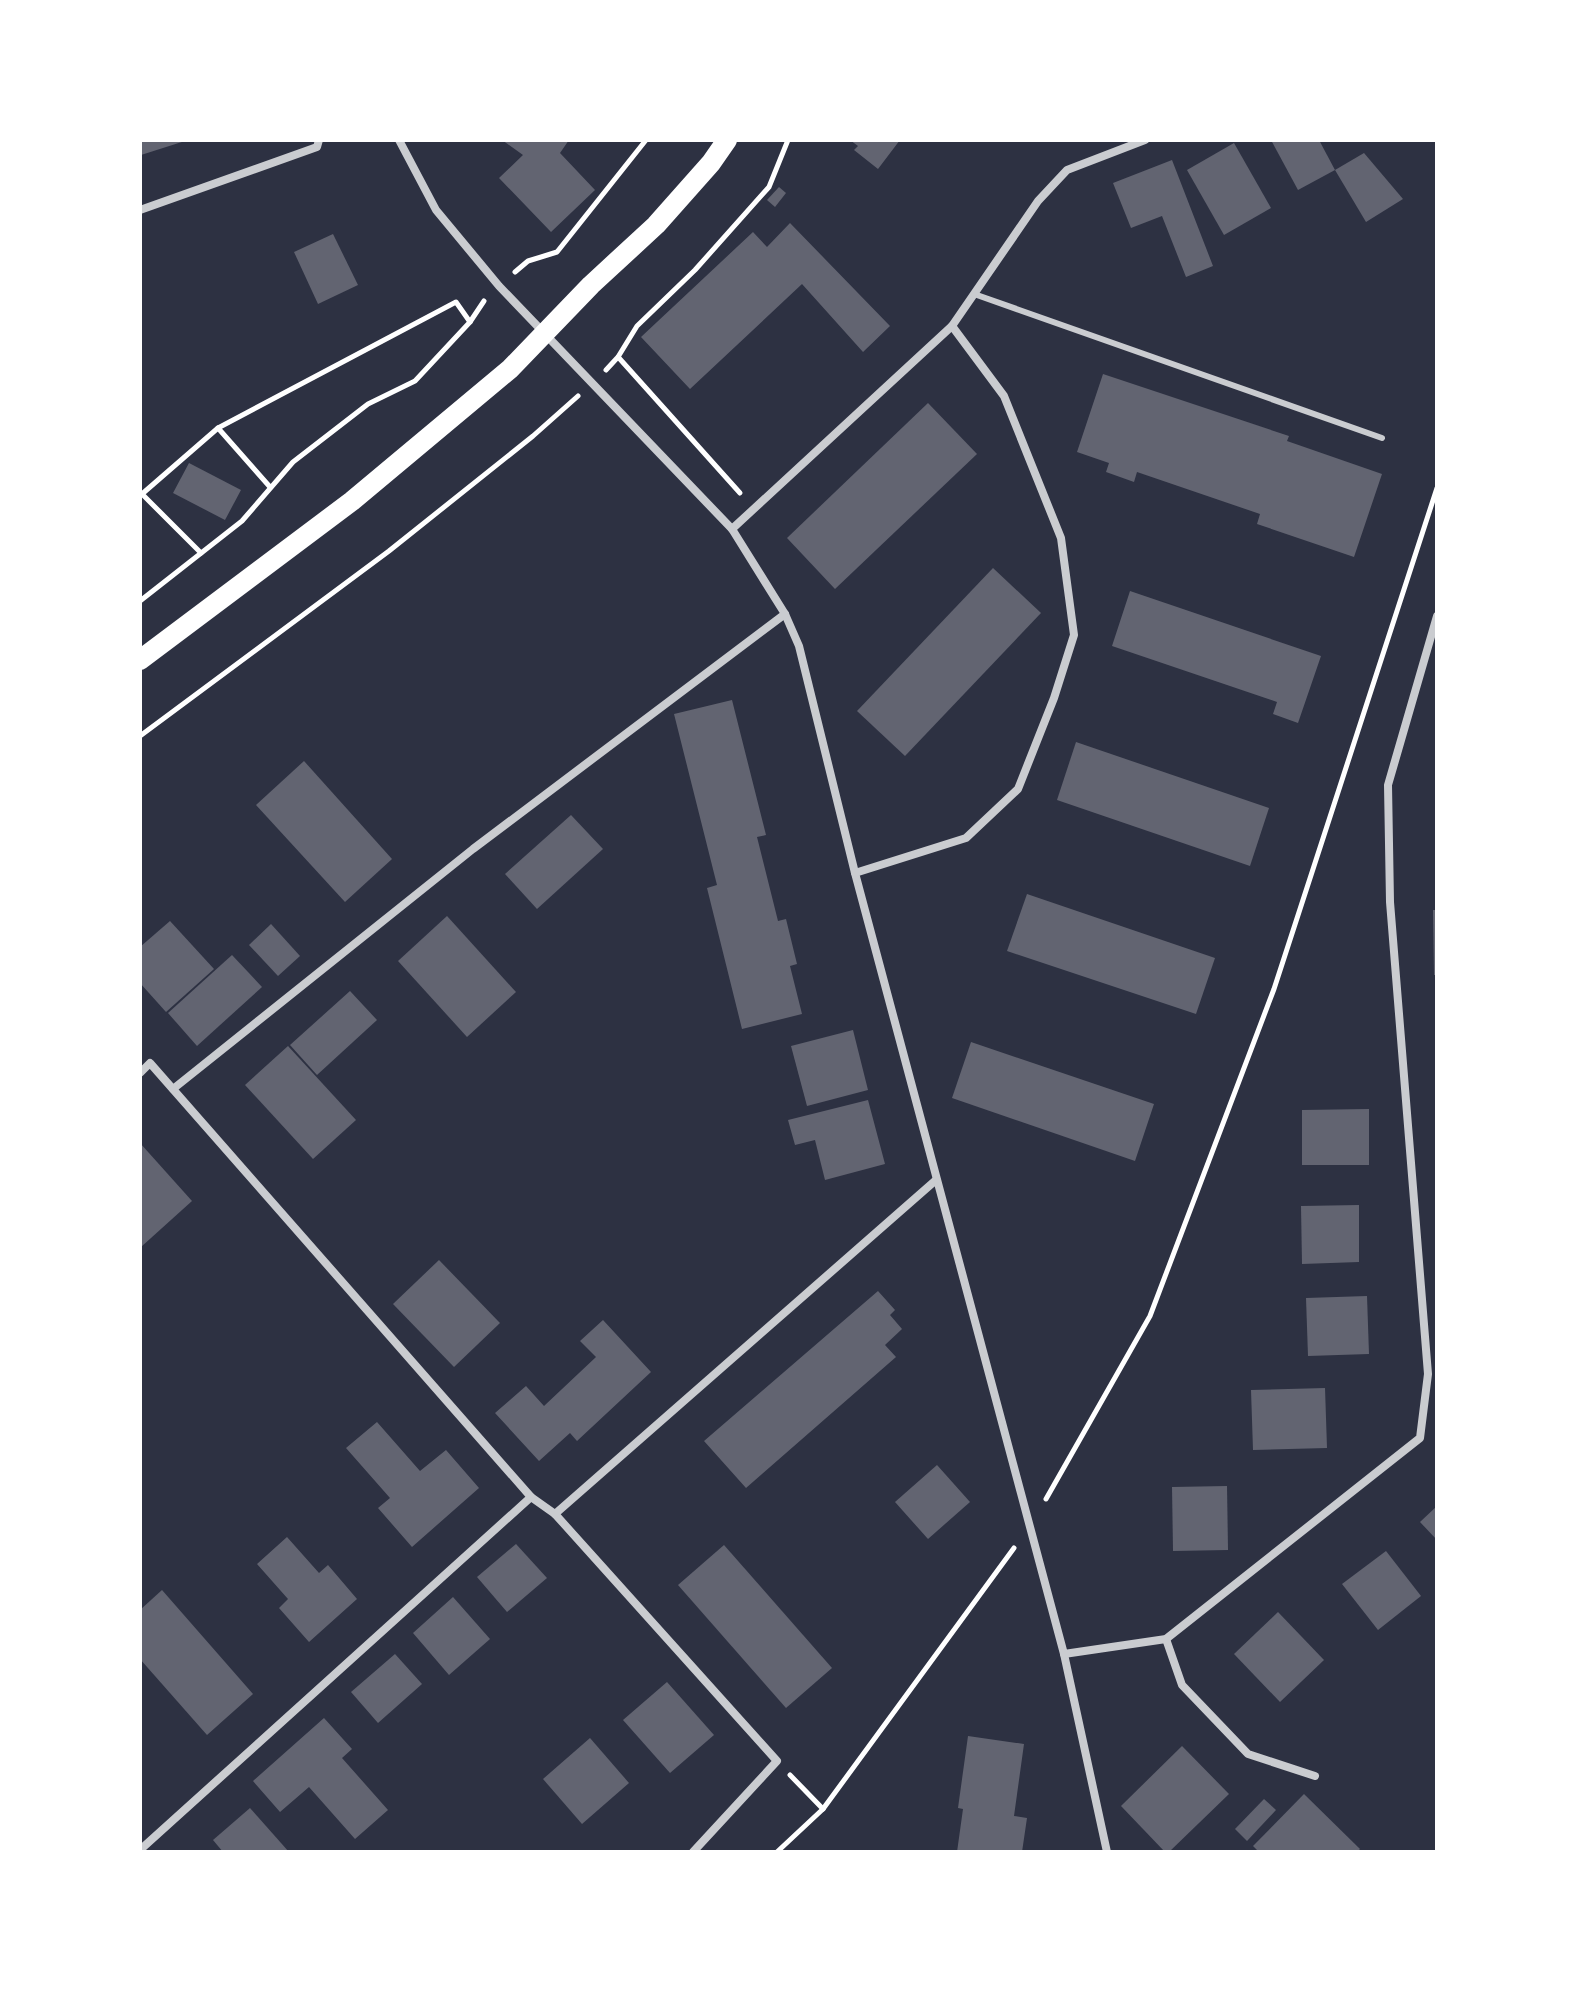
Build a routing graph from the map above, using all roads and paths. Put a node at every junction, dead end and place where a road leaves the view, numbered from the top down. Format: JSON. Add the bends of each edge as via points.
{"nodes":[{"id":1,"x":319,"y":140,"type":"edge"},
{"id":2,"x":399,"y":140,"type":"edge"},
{"id":3,"x":646,"y":140,"type":"edge"},
{"id":4,"x":727,"y":140,"type":"edge"},
{"id":5,"x":788,"y":140,"type":"edge"},
{"id":6,"x":1145,"y":140,"type":"edge"},
{"id":7,"x":140,"y":210,"type":"edge"},
{"id":8,"x":557,"y":252,"type":"dead end"},
{"id":9,"x":974,"y":294,"type":"junction"},
{"id":10,"x":952,"y":326,"type":"junction"},
{"id":11,"x":544,"y":332,"type":"junction"},
{"id":12,"x":553,"y":420,"type":"dead end"},
{"id":13,"x":218,"y":428,"type":"junction"},
{"id":14,"x":1382,"y":438,"type":"dead end"},
{"id":15,"x":270,"y":487,"type":"junction"},
{"id":16,"x":1437,"y":488,"type":"edge"},
{"id":17,"x":754,"y":508,"type":"junction"},
{"id":18,"x":732,"y":529,"type":"junction"},
{"id":19,"x":201,"y":553,"type":"junction"},
{"id":20,"x":140,"y":601,"type":"edge"},
{"id":21,"x":785,"y":614,"type":"junction"},
{"id":22,"x":1437,"y":616,"type":"edge"},
{"id":23,"x":140,"y":660,"type":"edge"},
{"id":24,"x":140,"y":736,"type":"edge"},
{"id":25,"x":855,"y":873,"type":"junction"},
{"id":26,"x":140,"y":1073,"type":"edge"},
{"id":27,"x":173,"y":1089,"type":"junction"},
{"id":28,"x":936,"y":1180,"type":"junction"},
{"id":29,"x":531,"y":1497,"type":"junction"},
{"id":30,"x":555,"y":1514,"type":"junction"},
{"id":31,"x":1029,"y":1528,"type":"junction"},
{"id":32,"x":1166,"y":1639,"type":"junction"},
{"id":33,"x":1064,"y":1654,"type":"junction"},
{"id":34,"x":777,"y":1761,"type":"junction"},
{"id":35,"x":1315,"y":1776,"type":"dead end"},
{"id":36,"x":823,"y":1809,"type":"junction"},
{"id":37,"x":140,"y":1850,"type":"edge"},
{"id":38,"x":693,"y":1852,"type":"edge"},
{"id":39,"x":777,"y":1852,"type":"edge"},
{"id":40,"x":1107,"y":1852,"type":"edge"}],
"edges":[{"from":1,"to":7,"type":"street","via":[[317,147]]},
{"from":2,"to":11,"type":"street","via":[[436,210]]},
{"from":3,"to":8,"type":"path"},
{"from":4,"to":11,"type":"main road","via":[[656,225]]},
{"from":5,"to":17,"type":"path","via":[[769,187],[637,326],[618,357]]},
{"from":6,"to":9,"type":"street","via":[[1067,170],[1038,201]]},
{"from":9,"to":10,"type":"street"},
{"from":9,"to":14,"type":"lane"},
{"from":10,"to":17,"type":"street"},
{"from":10,"to":25,"type":"street","via":[[1004,396],[1061,538],[1074,635],[1018,789],[966,838]]},
{"from":11,"to":18,"type":"street"},
{"from":11,"to":23,"type":"main road","via":[[510,369],[352,501]]},
{"from":12,"to":24,"type":"path","via":[[389,551]]},
{"from":13,"to":15,"type":"path"},
{"from":13,"to":15,"type":"path","via":[[456,302],[470,322],[415,381],[368,404],[293,462]]},
{"from":13,"to":19,"type":"path","via":[[142,494]]},
{"from":15,"to":19,"type":"path","via":[[242,521]]},
{"from":16,"to":31,"type":"path","via":[[1274,989],[1150,1316]]},
{"from":17,"to":18,"type":"street"},
{"from":18,"to":21,"type":"street"},
{"from":19,"to":20,"type":"path"},
{"from":21,"to":25,"type":"street","via":[[799,646]]},
{"from":21,"to":27,"type":"street","via":[[473,849]]},
{"from":22,"to":32,"type":"street","via":[[1388,785],[1390,902],[1428,1374],[1420,1438]]},
{"from":25,"to":28,"type":"street"},
{"from":26,"to":27,"type":"street","via":[[150,1063]]},
{"from":27,"to":29,"type":"street"},
{"from":28,"to":30,"type":"street"},
{"from":28,"to":31,"type":"street"},
{"from":29,"to":30,"type":"street"},
{"from":29,"to":37,"type":"street"},
{"from":30,"to":34,"type":"street"},
{"from":31,"to":33,"type":"street"},
{"from":31,"to":36,"type":"path"},
{"from":32,"to":33,"type":"street"},
{"from":32,"to":35,"type":"street","via":[[1182,1685],[1248,1754]]},
{"from":33,"to":40,"type":"street"},
{"from":34,"to":36,"type":"path"},
{"from":34,"to":38,"type":"street"},
{"from":36,"to":39,"type":"path"}]}
